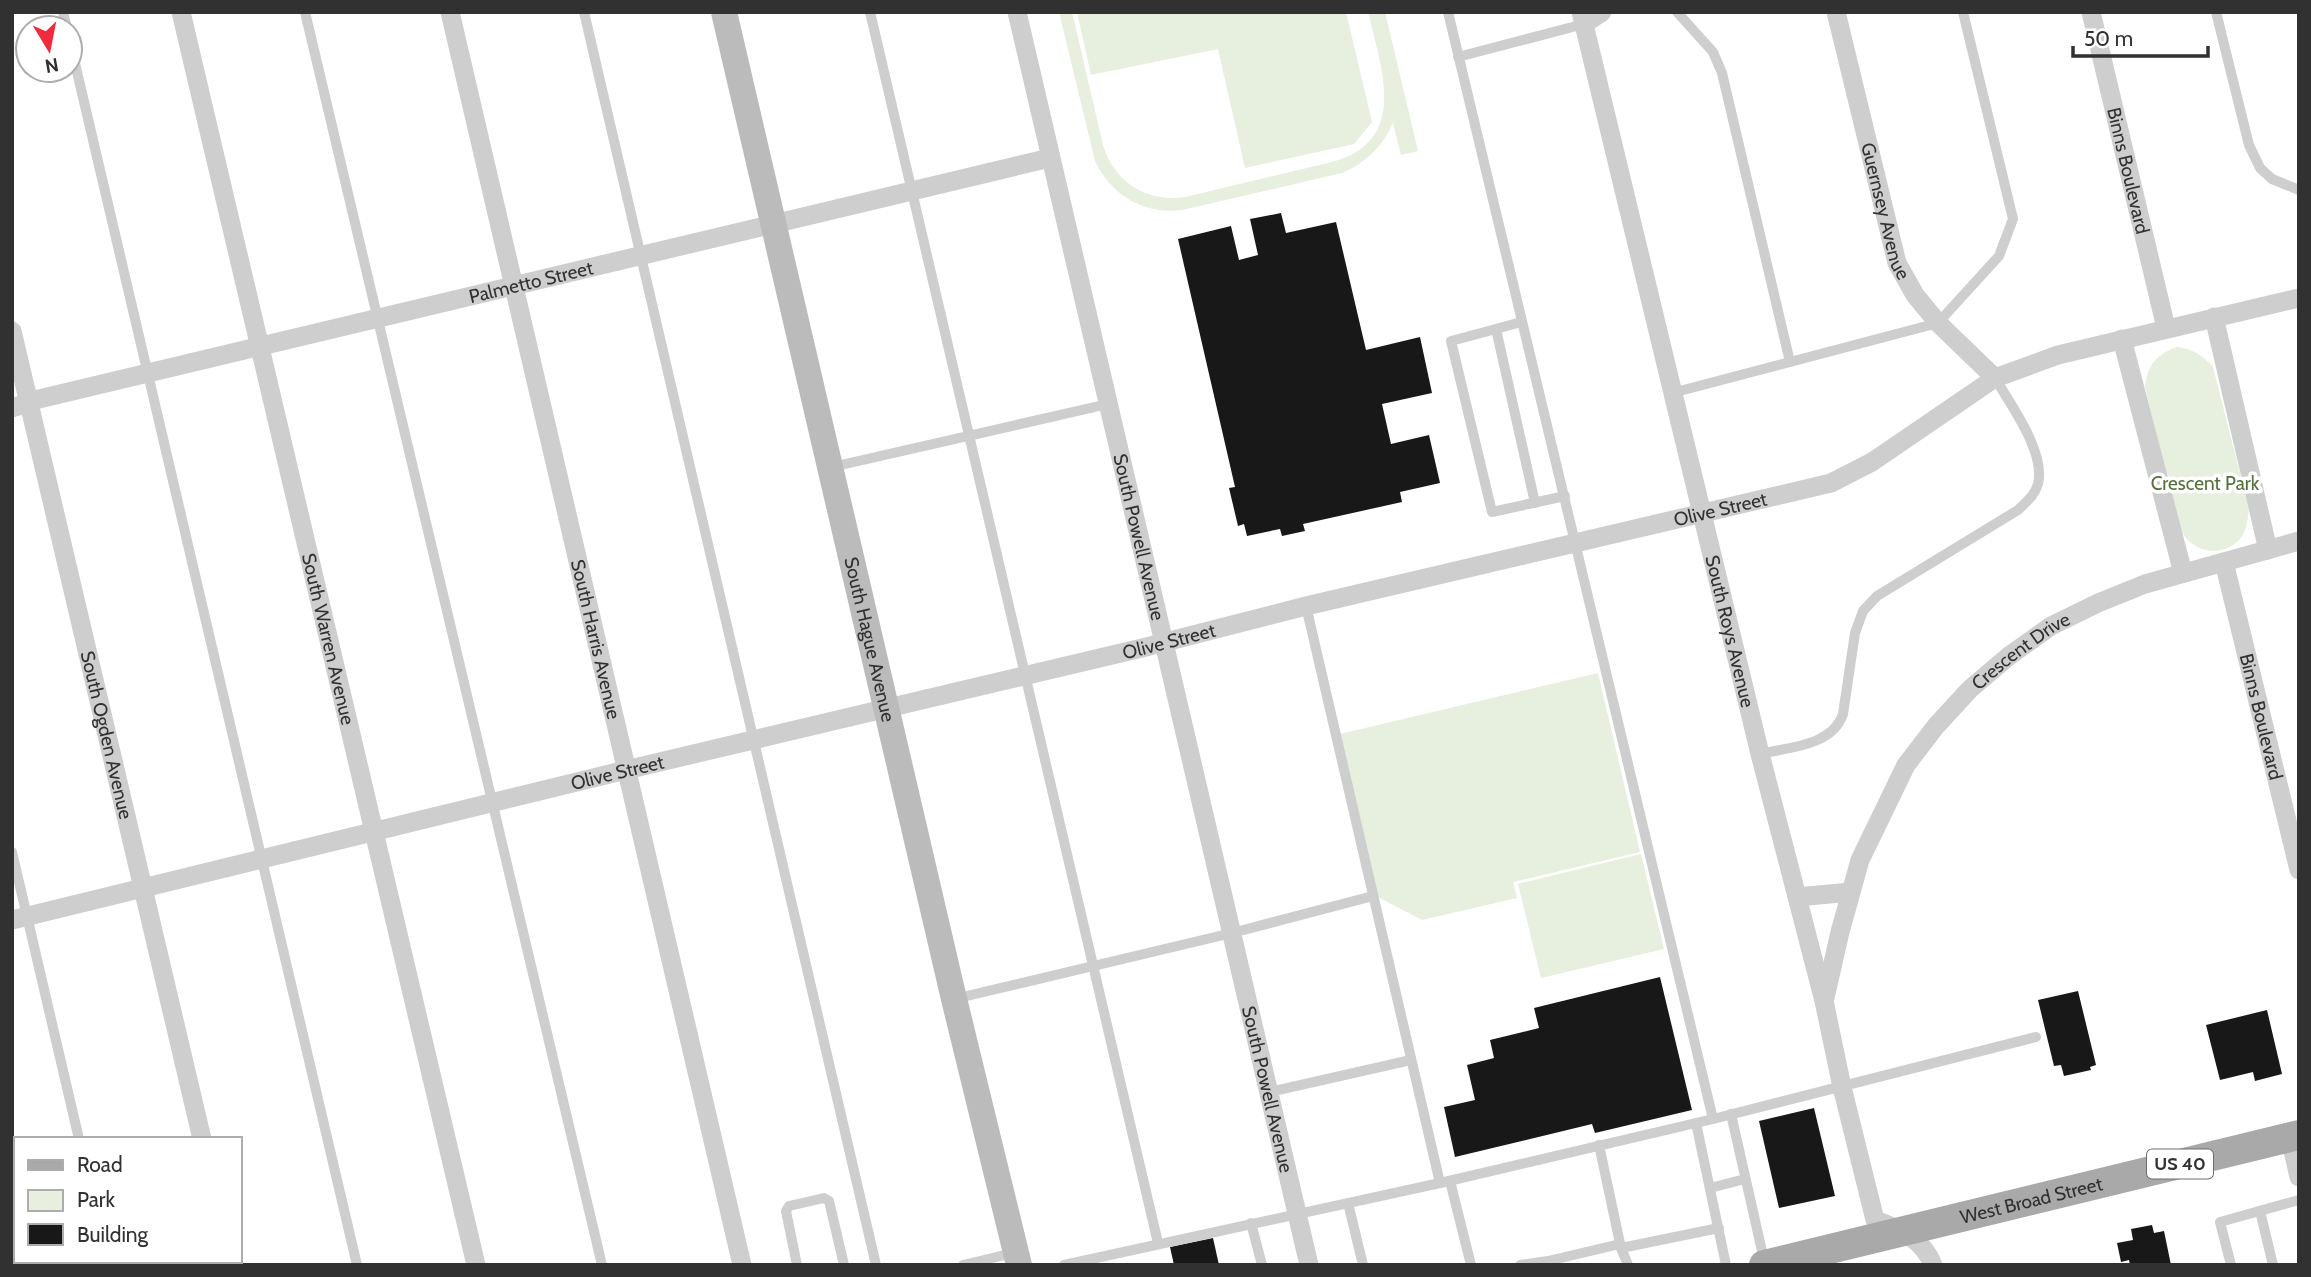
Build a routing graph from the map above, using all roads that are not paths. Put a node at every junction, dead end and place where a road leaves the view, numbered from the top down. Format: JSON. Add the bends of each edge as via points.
{"nodes":[{"id":1,"x":181,"y":12,"type":"edge"},
{"id":2,"x":305,"y":12,"type":"edge"},
{"id":3,"x":450,"y":12,"type":"edge"},
{"id":4,"x":584,"y":12,"type":"edge"},
{"id":5,"x":724,"y":12,"type":"edge"},
{"id":6,"x":870,"y":12,"type":"edge"},
{"id":7,"x":1017,"y":12,"type":"edge"},
{"id":8,"x":1448,"y":12,"type":"edge"},
{"id":9,"x":1602,"y":12,"type":"edge"},
{"id":10,"x":1676,"y":12,"type":"edge"},
{"id":11,"x":1836,"y":12,"type":"edge"},
{"id":12,"x":1963,"y":12,"type":"edge"},
{"id":13,"x":2091,"y":12,"type":"edge"},
{"id":14,"x":2216,"y":12,"type":"edge"},
{"id":15,"x":1583,"y":18,"type":"edge"},
{"id":16,"x":1458,"y":57,"type":"junction"},
{"id":17,"x":80,"y":84,"type":"edge"},
{"id":18,"x":1050,"y":158,"type":"junction"},
{"id":19,"x":2299,"y":190,"type":"edge"},
{"id":20,"x":911,"y":191,"type":"junction"},
{"id":21,"x":774,"y":224,"type":"junction"},
{"id":22,"x":641,"y":256,"type":"junction"},
{"id":23,"x":514,"y":287,"type":"junction"},
{"id":24,"x":2299,"y":298,"type":"edge"},
{"id":25,"x":2214,"y":317,"type":"junction"},
{"id":26,"x":378,"y":319,"type":"junction"},
{"id":27,"x":1521,"y":322,"type":"junction"},
{"id":28,"x":1938,"y":323,"type":"junction"},
{"id":29,"x":2166,"y":328,"type":"junction"},
{"id":30,"x":1496,"y":329,"type":"junction"},
{"id":31,"x":12,"y":331,"type":"edge"},
{"id":32,"x":2122,"y":339,"type":"junction"},
{"id":33,"x":260,"y":348,"type":"junction"},
{"id":34,"x":1790,"y":362,"type":"junction"},
{"id":35,"x":148,"y":373,"type":"junction"},
{"id":36,"x":1994,"y":378,"type":"junction"},
{"id":37,"x":1672,"y":393,"type":"junction"},
{"id":38,"x":1108,"y":404,"type":"junction"},
{"id":39,"x":21,"y":405,"type":"edge"},
{"id":40,"x":968,"y":435,"type":"junction"},
{"id":41,"x":830,"y":468,"type":"junction"},
{"id":42,"x":1565,"y":496,"type":"junction"},
{"id":43,"x":1535,"y":503,"type":"junction"},
{"id":44,"x":1703,"y":514,"type":"junction"},
{"id":45,"x":2299,"y":541,"type":"edge"},
{"id":46,"x":1576,"y":543,"type":"junction"},
{"id":47,"x":2267,"y":550,"type":"junction"},
{"id":48,"x":2224,"y":562,"type":"junction"},
{"id":49,"x":2183,"y":573,"type":"junction"},
{"id":50,"x":1306,"y":606,"type":"junction"},
{"id":51,"x":1164,"y":642,"type":"junction"},
{"id":52,"x":1025,"y":677,"type":"junction"},
{"id":53,"x":886,"y":710,"type":"junction"},
{"id":54,"x":755,"y":740,"type":"junction"},
{"id":55,"x":1760,"y":754,"type":"junction"},
{"id":56,"x":626,"y":770,"type":"junction"},
{"id":57,"x":492,"y":803,"type":"junction"},
{"id":58,"x":374,"y":833,"type":"junction"},
{"id":59,"x":12,"y":852,"type":"edge"},
{"id":60,"x":261,"y":859,"type":"junction"},
{"id":61,"x":2299,"y":870,"type":"edge"},
{"id":62,"x":143,"y":888,"type":"junction"},
{"id":63,"x":1851,"y":892,"type":"junction"},
{"id":64,"x":1373,"y":896,"type":"junction"},
{"id":65,"x":1797,"y":897,"type":"junction"},
{"id":66,"x":20,"y":918,"type":"edge"},
{"id":67,"x":1232,"y":933,"type":"junction"},
{"id":68,"x":1093,"y":965,"type":"junction"},
{"id":69,"x":954,"y":999,"type":"junction"},
{"id":70,"x":1824,"y":1001,"type":"junction"},
{"id":71,"x":2036,"y":1037,"type":"dead end"},
{"id":72,"x":1411,"y":1060,"type":"junction"},
{"id":73,"x":1842,"y":1087,"type":"junction"},
{"id":74,"x":1269,"y":1092,"type":"junction"},
{"id":75,"x":1731,"y":1114,"type":"junction"},
{"id":76,"x":1713,"y":1119,"type":"junction"},
{"id":77,"x":1696,"y":1123,"type":"junction"},
{"id":78,"x":78,"y":1137,"type":"edge"},
{"id":79,"x":202,"y":1137,"type":"edge"},
{"id":80,"x":2294,"y":1137,"type":"edge"},
{"id":81,"x":1600,"y":1145,"type":"junction"},
{"id":82,"x":2299,"y":1177,"type":"edge"},
{"id":83,"x":1745,"y":1179,"type":"junction"},
{"id":84,"x":1445,"y":1182,"type":"junction"},
{"id":85,"x":1710,"y":1188,"type":"junction"},
{"id":86,"x":2299,"y":1200,"type":"edge"},
{"id":87,"x":1348,"y":1203,"type":"junction"},
{"id":88,"x":2260,"y":1211,"type":"junction"},
{"id":89,"x":1297,"y":1213,"type":"junction"},
{"id":90,"x":1251,"y":1223,"type":"junction"},
{"id":91,"x":1719,"y":1228,"type":"junction"},
{"id":92,"x":1904,"y":1231,"type":"junction"},
{"id":93,"x":1158,"y":1243,"type":"junction"},
{"id":94,"x":1620,"y":1246,"type":"junction"},
{"id":95,"x":1017,"y":1259,"type":"edge"},
{"id":96,"x":1802,"y":1260,"type":"edge"},
{"id":97,"x":356,"y":1265,"type":"edge"},
{"id":98,"x":476,"y":1265,"type":"edge"},
{"id":99,"x":602,"y":1265,"type":"edge"},
{"id":100,"x":742,"y":1265,"type":"edge"},
{"id":101,"x":797,"y":1265,"type":"edge"},
{"id":102,"x":844,"y":1265,"type":"edge"},
{"id":103,"x":876,"y":1265,"type":"edge"},
{"id":104,"x":963,"y":1265,"type":"edge"},
{"id":105,"x":1065,"y":1265,"type":"edge"},
{"id":106,"x":1262,"y":1265,"type":"edge"},
{"id":107,"x":1309,"y":1265,"type":"edge"},
{"id":108,"x":1363,"y":1265,"type":"edge"},
{"id":109,"x":1471,"y":1265,"type":"edge"},
{"id":110,"x":1520,"y":1265,"type":"edge"},
{"id":111,"x":1628,"y":1265,"type":"edge"},
{"id":112,"x":1726,"y":1265,"type":"edge"},
{"id":113,"x":1765,"y":1265,"type":"edge"},
{"id":114,"x":1933,"y":1265,"type":"edge"},
{"id":115,"x":2231,"y":1265,"type":"edge"},
{"id":116,"x":2273,"y":1265,"type":"edge"}],
"edges":[{"from":1,"to":33,"type":"street","name":"South Warren Avenue"},
{"from":2,"to":26,"type":"lane"},
{"from":3,"to":23,"type":"street","name":"South Harris Avenue"},
{"from":4,"to":22,"type":"lane"},
{"from":5,"to":21,"type":"main road","name":"South Hague Avenue"},
{"from":6,"to":20,"type":"lane"},
{"from":7,"to":18,"type":"street","name":"South Powell Avenue"},
{"from":8,"to":16,"type":"lane"},
{"from":9,"to":15,"type":"street"},
{"from":10,"to":34,"type":"lane","via":[[1713,52],[1722,73]]},
{"from":11,"to":28,"type":"street","name":"Guernsey Avenue","via":[[1897,263]]},
{"from":12,"to":28,"type":"lane","via":[[2013,219],[1998,256]]},
{"from":13,"to":29,"type":"street","name":"Binns Boulevard"},
{"from":14,"to":19,"type":"lane","via":[[2249,145],[2260,168],[2272,179]]},
{"from":15,"to":16,"type":"lane"},
{"from":15,"to":37,"type":"street","name":"South Roys Avenue"},
{"from":16,"to":27,"type":"lane"},
{"from":17,"to":35,"type":"lane"},
{"from":18,"to":20,"type":"street","name":"Palmetto Street"},
{"from":18,"to":38,"type":"street","name":"South Powell Avenue"},
{"from":20,"to":21,"type":"street","name":"Palmetto Street"},
{"from":20,"to":40,"type":"lane"},
{"from":21,"to":22,"type":"street","name":"Palmetto Street"},
{"from":21,"to":41,"type":"main road","name":"South Hague Avenue"},
{"from":22,"to":23,"type":"street","name":"Palmetto Street"},
{"from":22,"to":54,"type":"lane"},
{"from":23,"to":26,"type":"street","name":"Palmetto Street"},
{"from":23,"to":56,"type":"street","name":"South Harris Avenue"},
{"from":24,"to":25,"type":"street","name":"Olive Street"},
{"from":25,"to":29,"type":"street","name":"Olive Street"},
{"from":25,"to":47,"type":"street"},
{"from":26,"to":33,"type":"street","name":"Palmetto Street"},
{"from":26,"to":57,"type":"lane"},
{"from":27,"to":30,"type":"lane"},
{"from":27,"to":42,"type":"lane"},
{"from":28,"to":34,"type":"lane"},
{"from":28,"to":36,"type":"street","name":"Guernsey Avenue"},
{"from":29,"to":32,"type":"street","name":"Olive Street"},
{"from":30,"to":43,"type":"lane"},
{"from":30,"to":43,"type":"lane","via":[[1451,341],[1492,512]]},
{"from":31,"to":39,"type":"street","name":"South Ogden Avenue"},
{"from":32,"to":36,"type":"street","name":"Olive Street"},
{"from":32,"to":49,"type":"street"},
{"from":33,"to":35,"type":"street","name":"Palmetto Street"},
{"from":33,"to":58,"type":"street","name":"South Warren Avenue"},
{"from":34,"to":37,"type":"lane"},
{"from":35,"to":39,"type":"street","name":"Palmetto Street"},
{"from":35,"to":60,"type":"lane"},
{"from":36,"to":44,"type":"street","name":"Olive Street","via":[[1872,462],[1831,483]]},
{"from":36,"to":55,"type":"lane","via":[[2030,438],[2039,483],[2032,496],[2018,510],[1877,596],[1863,611],[1839,727],[1812,742]]},
{"from":37,"to":44,"type":"street","name":"South Roys Avenue"},
{"from":38,"to":40,"type":"lane"},
{"from":38,"to":51,"type":"street","name":"South Powell Avenue"},
{"from":39,"to":62,"type":"street","name":"South Ogden Avenue"},
{"from":40,"to":41,"type":"lane"},
{"from":40,"to":52,"type":"lane"},
{"from":41,"to":53,"type":"main road","name":"South Hague Avenue"},
{"from":42,"to":43,"type":"lane"},
{"from":42,"to":46,"type":"lane"},
{"from":44,"to":46,"type":"street","name":"Olive Street"},
{"from":44,"to":55,"type":"street","name":"South Roys Avenue"},
{"from":45,"to":47,"type":"street","name":"Crescent Drive"},
{"from":46,"to":50,"type":"street","name":"Olive Street"},
{"from":46,"to":76,"type":"lane"},
{"from":47,"to":48,"type":"street","name":"Crescent Drive"},
{"from":48,"to":49,"type":"street","name":"Crescent Drive"},
{"from":48,"to":61,"type":"street","name":"Binns Boulevard"},
{"from":49,"to":63,"type":"street","name":"Crescent Drive","via":[[2145,583],[2051,626],[1970,689],[1906,765],[1860,860]]},
{"from":50,"to":51,"type":"street","name":"Olive Street"},
{"from":50,"to":64,"type":"lane"},
{"from":51,"to":52,"type":"street","name":"Olive Street"},
{"from":51,"to":67,"type":"street","name":"South Powell Avenue"},
{"from":52,"to":53,"type":"street","name":"Olive Street"},
{"from":52,"to":68,"type":"lane"},
{"from":53,"to":54,"type":"street","name":"Olive Street"},
{"from":53,"to":69,"type":"main road","name":"South Hague Avenue"},
{"from":54,"to":56,"type":"street","name":"Olive Street"},
{"from":54,"to":103,"type":"lane"},
{"from":55,"to":65,"type":"street","name":"South Roys Avenue"},
{"from":56,"to":57,"type":"street","name":"Olive Street"},
{"from":56,"to":100,"type":"street","name":"South Harris Avenue"},
{"from":57,"to":58,"type":"street","name":"Olive Street"},
{"from":57,"to":99,"type":"lane"},
{"from":58,"to":60,"type":"street","name":"Olive Street"},
{"from":58,"to":98,"type":"street","name":"South Warren Avenue"},
{"from":59,"to":66,"type":"lane"},
{"from":60,"to":62,"type":"street","name":"Olive Street"},
{"from":60,"to":97,"type":"lane"},
{"from":62,"to":66,"type":"street","name":"Olive Street"},
{"from":62,"to":79,"type":"street","name":"South Ogden Avenue"},
{"from":63,"to":65,"type":"street"},
{"from":63,"to":70,"type":"street","name":"Crescent Drive"},
{"from":64,"to":67,"type":"lane"},
{"from":64,"to":72,"type":"lane"},
{"from":65,"to":70,"type":"street","name":"South Roys Avenue"},
{"from":66,"to":78,"type":"lane"},
{"from":67,"to":68,"type":"lane"},
{"from":67,"to":74,"type":"street","name":"South Powell Avenue"},
{"from":68,"to":69,"type":"lane"},
{"from":68,"to":93,"type":"lane"},
{"from":69,"to":95,"type":"main road","name":"South Hague Avenue"},
{"from":70,"to":73,"type":"street","name":"South Roys Avenue"},
{"from":71,"to":73,"type":"lane"},
{"from":72,"to":74,"type":"lane"},
{"from":72,"to":84,"type":"lane"},
{"from":73,"to":75,"type":"lane"},
{"from":73,"to":92,"type":"street","name":"South Roys Avenue","via":[[1875,1220]]},
{"from":74,"to":89,"type":"street","name":"South Powell Avenue"},
{"from":75,"to":76,"type":"lane"},
{"from":75,"to":83,"type":"lane"},
{"from":76,"to":77,"type":"lane"},
{"from":77,"to":81,"type":"lane"},
{"from":77,"to":85,"type":"lane"},
{"from":80,"to":82,"type":"street"},
{"from":80,"to":92,"type":"main road","name":"West Broad Street","number":"US 40"},
{"from":81,"to":84,"type":"lane"},
{"from":81,"to":94,"type":"lane"},
{"from":83,"to":85,"type":"lane"},
{"from":83,"to":113,"type":"lane"},
{"from":84,"to":87,"type":"lane"},
{"from":84,"to":109,"type":"lane"},
{"from":85,"to":91,"type":"lane"},
{"from":86,"to":88,"type":"lane"},
{"from":87,"to":89,"type":"lane"},
{"from":87,"to":108,"type":"lane"},
{"from":88,"to":115,"type":"lane","via":[[2220,1222]]},
{"from":88,"to":116,"type":"lane"},
{"from":89,"to":90,"type":"lane"},
{"from":89,"to":107,"type":"street","name":"South Powell Avenue"},
{"from":90,"to":93,"type":"lane"},
{"from":90,"to":106,"type":"lane"},
{"from":91,"to":94,"type":"lane"},
{"from":91,"to":112,"type":"lane"},
{"from":92,"to":96,"type":"main road","name":"West Broad Street","number":"US 40"},
{"from":92,"to":114,"type":"street","via":[[1929,1254]]},
{"from":93,"to":105,"type":"lane"},
{"from":94,"to":110,"type":"lane"},
{"from":94,"to":111,"type":"lane"},
{"from":95,"to":104,"type":"lane"},
{"from":96,"to":113,"type":"main road","name":"West Broad Street","number":"US 40"},
{"from":101,"to":102,"type":"lane","via":[[786,1211],[789,1206],[824,1198],[829,1201]]}]}
